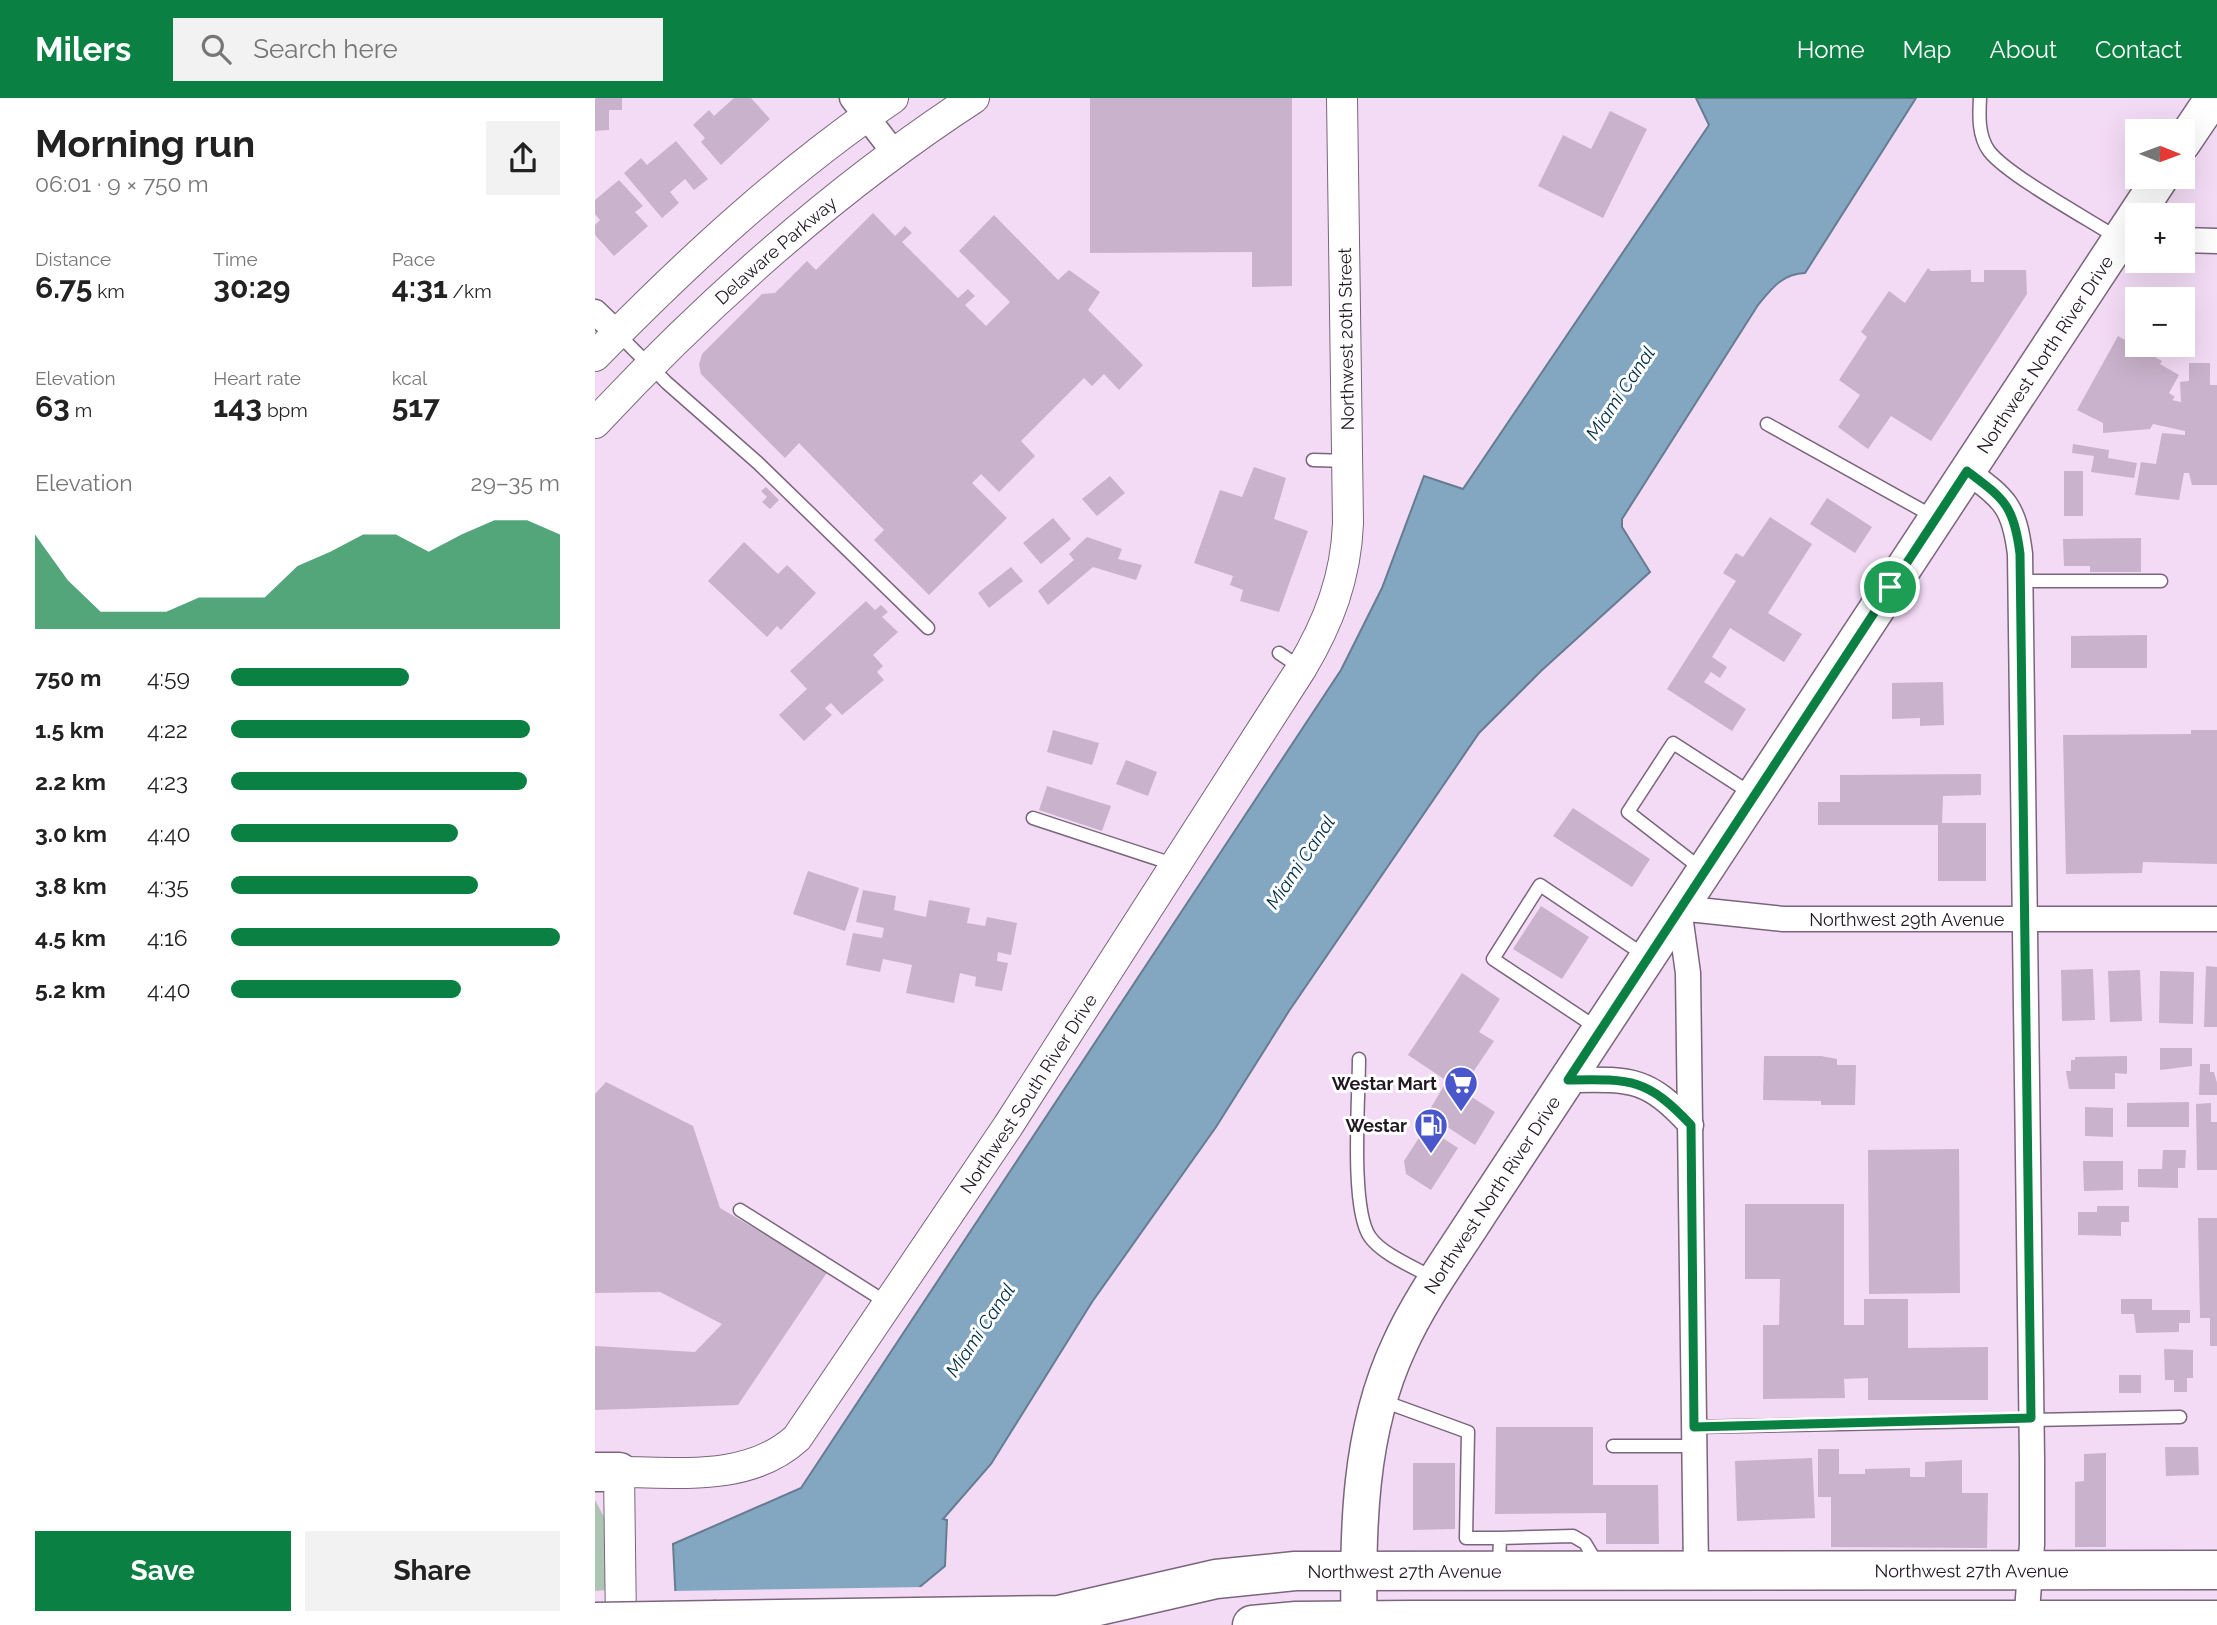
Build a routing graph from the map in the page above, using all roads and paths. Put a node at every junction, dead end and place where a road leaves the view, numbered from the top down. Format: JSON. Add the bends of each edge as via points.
{"nodes":[{"id":1,"x":893,"y":98,"type":"edge"},
{"id":2,"x":974,"y":98,"type":"edge"},
{"id":3,"x":1346,"y":98,"type":"edge"},
{"id":4,"x":1980,"y":98,"type":"edge"},
{"id":5,"x":2213,"y":98,"type":"edge"},
{"id":6,"x":858,"y":107,"type":"edge"},
{"id":7,"x":2195,"y":125,"type":"edge"},
{"id":8,"x":896,"y":155,"type":"junction"},
{"id":9,"x":2125,"y":237,"type":"edge"},
{"id":10,"x":2195,"y":240,"type":"edge"},
{"id":11,"x":2217,"y":241,"type":"edge"},
{"id":12,"x":2125,"y":243,"type":"edge"},
{"id":13,"x":595,"y":312,"type":"edge"},
{"id":14,"x":617,"y":333,"type":"junction"},
{"id":15,"x":595,"y":356,"type":"edge"},
{"id":16,"x":650,"y":367,"type":"junction"},
{"id":17,"x":595,"y":423,"type":"edge"},
{"id":18,"x":1767,"y":424,"type":"dead end"},
{"id":19,"x":1313,"y":460,"type":"dead end"},
{"id":20,"x":1348,"y":461,"type":"junction"},
{"id":21,"x":1967,"y":471,"type":"junction"},
{"id":22,"x":1936,"y":518,"type":"junction"},
{"id":23,"x":1341,"y":580,"type":"joint"},
{"id":24,"x":2020,"y":581,"type":"junction"},
{"id":25,"x":2161,"y":581,"type":"dead end"},
{"id":26,"x":928,"y":628,"type":"dead end"},
{"id":27,"x":1753,"y":794,"type":"junction"},
{"id":28,"x":1033,"y":818,"type":"dead end"},
{"id":29,"x":1176,"y":865,"type":"junction"},
{"id":30,"x":1704,"y":871,"type":"junction"},
{"id":31,"x":1679,"y":908,"type":"junction"},
{"id":32,"x":2217,"y":919,"type":"edge"},
{"id":33,"x":2025,"y":920,"type":"junction"},
{"id":34,"x":1647,"y":957,"type":"junction"},
{"id":35,"x":1600,"y":1030,"type":"junction"},
{"id":36,"x":1359,"y":1059,"type":"dead end"},
{"id":37,"x":1568,"y":1080,"type":"junction"},
{"id":38,"x":1691,"y":1125,"type":"junction"},
{"id":39,"x":740,"y":1210,"type":"dead end"},
{"id":40,"x":1437,"y":1280,"type":"junction"},
{"id":41,"x":889,"y":1304,"type":"junction"},
{"id":42,"x":1379,"y":1400,"type":"junction"},
{"id":43,"x":2180,"y":1417,"type":"dead end"},
{"id":44,"x":2031,"y":1418,"type":"junction"},
{"id":45,"x":1694,"y":1437,"type":"junction"},
{"id":46,"x":1613,"y":1446,"type":"dead end"},
{"id":47,"x":607,"y":1472,"type":"edge"},
{"id":48,"x":1499,"y":1553,"type":"junction"},
{"id":49,"x":1358,"y":1570,"type":"junction"},
{"id":50,"x":1696,"y":1570,"type":"junction"},
{"id":51,"x":2031,"y":1570,"type":"junction"},
{"id":52,"x":2217,"y":1570,"type":"edge"},
{"id":53,"x":2217,"y":1620,"type":"edge"},
{"id":54,"x":595,"y":1622,"type":"edge"},
{"id":55,"x":2027,"y":1622,"type":"edge"},
{"id":56,"x":1359,"y":1623,"type":"edge"},
{"id":57,"x":1461,"y":1623,"type":"edge"},
{"id":58,"x":621,"y":1625,"type":"edge"},
{"id":59,"x":1252,"y":1625,"type":"edge"}],
"edges":[{"from":1,"to":6,"type":"street"},
{"from":2,"to":8,"type":"street","name":"Delaware Parkway"},
{"from":3,"to":20,"type":"street","name":"Northwest 20th Street"},
{"from":4,"to":9,"type":"lane","via":[[1980,125],[1988,150],[2007,167]]},
{"from":5,"to":7,"type":"main road"},
{"from":6,"to":8,"type":"street"},
{"from":6,"to":14,"type":"street","via":[[778,187]]},
{"from":8,"to":16,"type":"street","name":"Delaware Parkway","via":[[805,223]]},
{"from":10,"to":11,"type":"street"},
{"from":12,"to":21,"type":"main road","name":"Northwest North River Drive"},
{"from":13,"to":14,"type":"street"},
{"from":14,"to":15,"type":"street"},
{"from":14,"to":16,"type":"lane"},
{"from":16,"to":17,"type":"street","name":"Delaware Parkway"},
{"from":16,"to":26,"type":"lane","via":[[758,463]]},
{"from":18,"to":22,"type":"lane"},
{"from":19,"to":20,"type":"lane"},
{"from":20,"to":23,"type":"street","name":"Northwest 20th Street","via":[[1348,538]]},
{"from":21,"to":22,"type":"main road","name":"Northwest North River Drive"},
{"from":21,"to":24,"type":"street","via":[[2003,498],[2009,508],[2018,537]]},
{"from":22,"to":27,"type":"main road","name":"Northwest North River Drive"},
{"from":23,"to":29,"type":"street","name":"Northwest South River Drive","via":[[1327,622],[1290,661]]},
{"from":24,"to":25,"type":"lane"},
{"from":24,"to":33,"type":"street"},
{"from":27,"to":30,"type":"main road","name":"Northwest North River Drive"},
{"from":27,"to":30,"type":"lane","via":[[1673,743],[1628,812]]},
{"from":28,"to":29,"type":"lane"},
{"from":29,"to":41,"type":"street","name":"Northwest South River Drive"},
{"from":30,"to":31,"type":"main road","name":"Northwest North River Drive"},
{"from":31,"to":33,"type":"street","name":"Northwest 29th Avenue","via":[[1783,919]]},
{"from":31,"to":34,"type":"main road","name":"Northwest North River Drive"},
{"from":31,"to":38,"type":"street","via":[[1688,973]]},
{"from":32,"to":33,"type":"street","name":"Northwest 29th Avenue"},
{"from":33,"to":44,"type":"street"},
{"from":34,"to":35,"type":"main road","name":"Northwest North River Drive"},
{"from":34,"to":35,"type":"lane","via":[[1540,884],[1493,959]]},
{"from":35,"to":37,"type":"main road","name":"Northwest North River Drive"},
{"from":36,"to":40,"type":"lane","via":[[1363,1224],[1372,1240]]},
{"from":37,"to":38,"type":"street","via":[[1615,1080],[1647,1086]]},
{"from":37,"to":40,"type":"main road","name":"Northwest North River Drive"},
{"from":38,"to":45,"type":"street"},
{"from":39,"to":41,"type":"lane"},
{"from":40,"to":42,"type":"main road","name":"Northwest North River Drive","via":[[1400,1344]]},
{"from":41,"to":47,"type":"street","name":"Northwest South River Drive","via":[[806,1427],[774,1457],[722,1470]]},
{"from":42,"to":48,"type":"lane","via":[[1468,1432],[1466,1538]]},
{"from":42,"to":49,"type":"main road","name":"Northwest North River Drive","via":[[1366,1459]]},
{"from":43,"to":44,"type":"lane"},
{"from":44,"to":45,"type":"lane"},
{"from":44,"to":51,"type":"street"},
{"from":45,"to":46,"type":"lane"},
{"from":45,"to":50,"type":"street"},
{"from":47,"to":58,"type":"street"},
{"from":48,"to":49,"type":"highway","name":"Northwest 27th Avenue"},
{"from":48,"to":50,"type":"highway","name":"Northwest 27th Avenue","via":[[1600,1569]]},
{"from":49,"to":54,"type":"highway","name":"Northwest 27th Avenue","bridge":true,"via":[[1244,1575],[1059,1615]]},
{"from":49,"to":56,"type":"main road"},
{"from":50,"to":51,"type":"highway","name":"Northwest 27th Avenue"},
{"from":51,"to":52,"type":"highway","name":"Northwest 27th Avenue"},
{"from":51,"to":55,"type":"street"},
{"from":53,"to":55,"type":"highway"},
{"from":55,"to":57,"type":"highway"},
{"from":56,"to":57,"type":"highway"},
{"from":56,"to":59,"type":"highway"}]}
